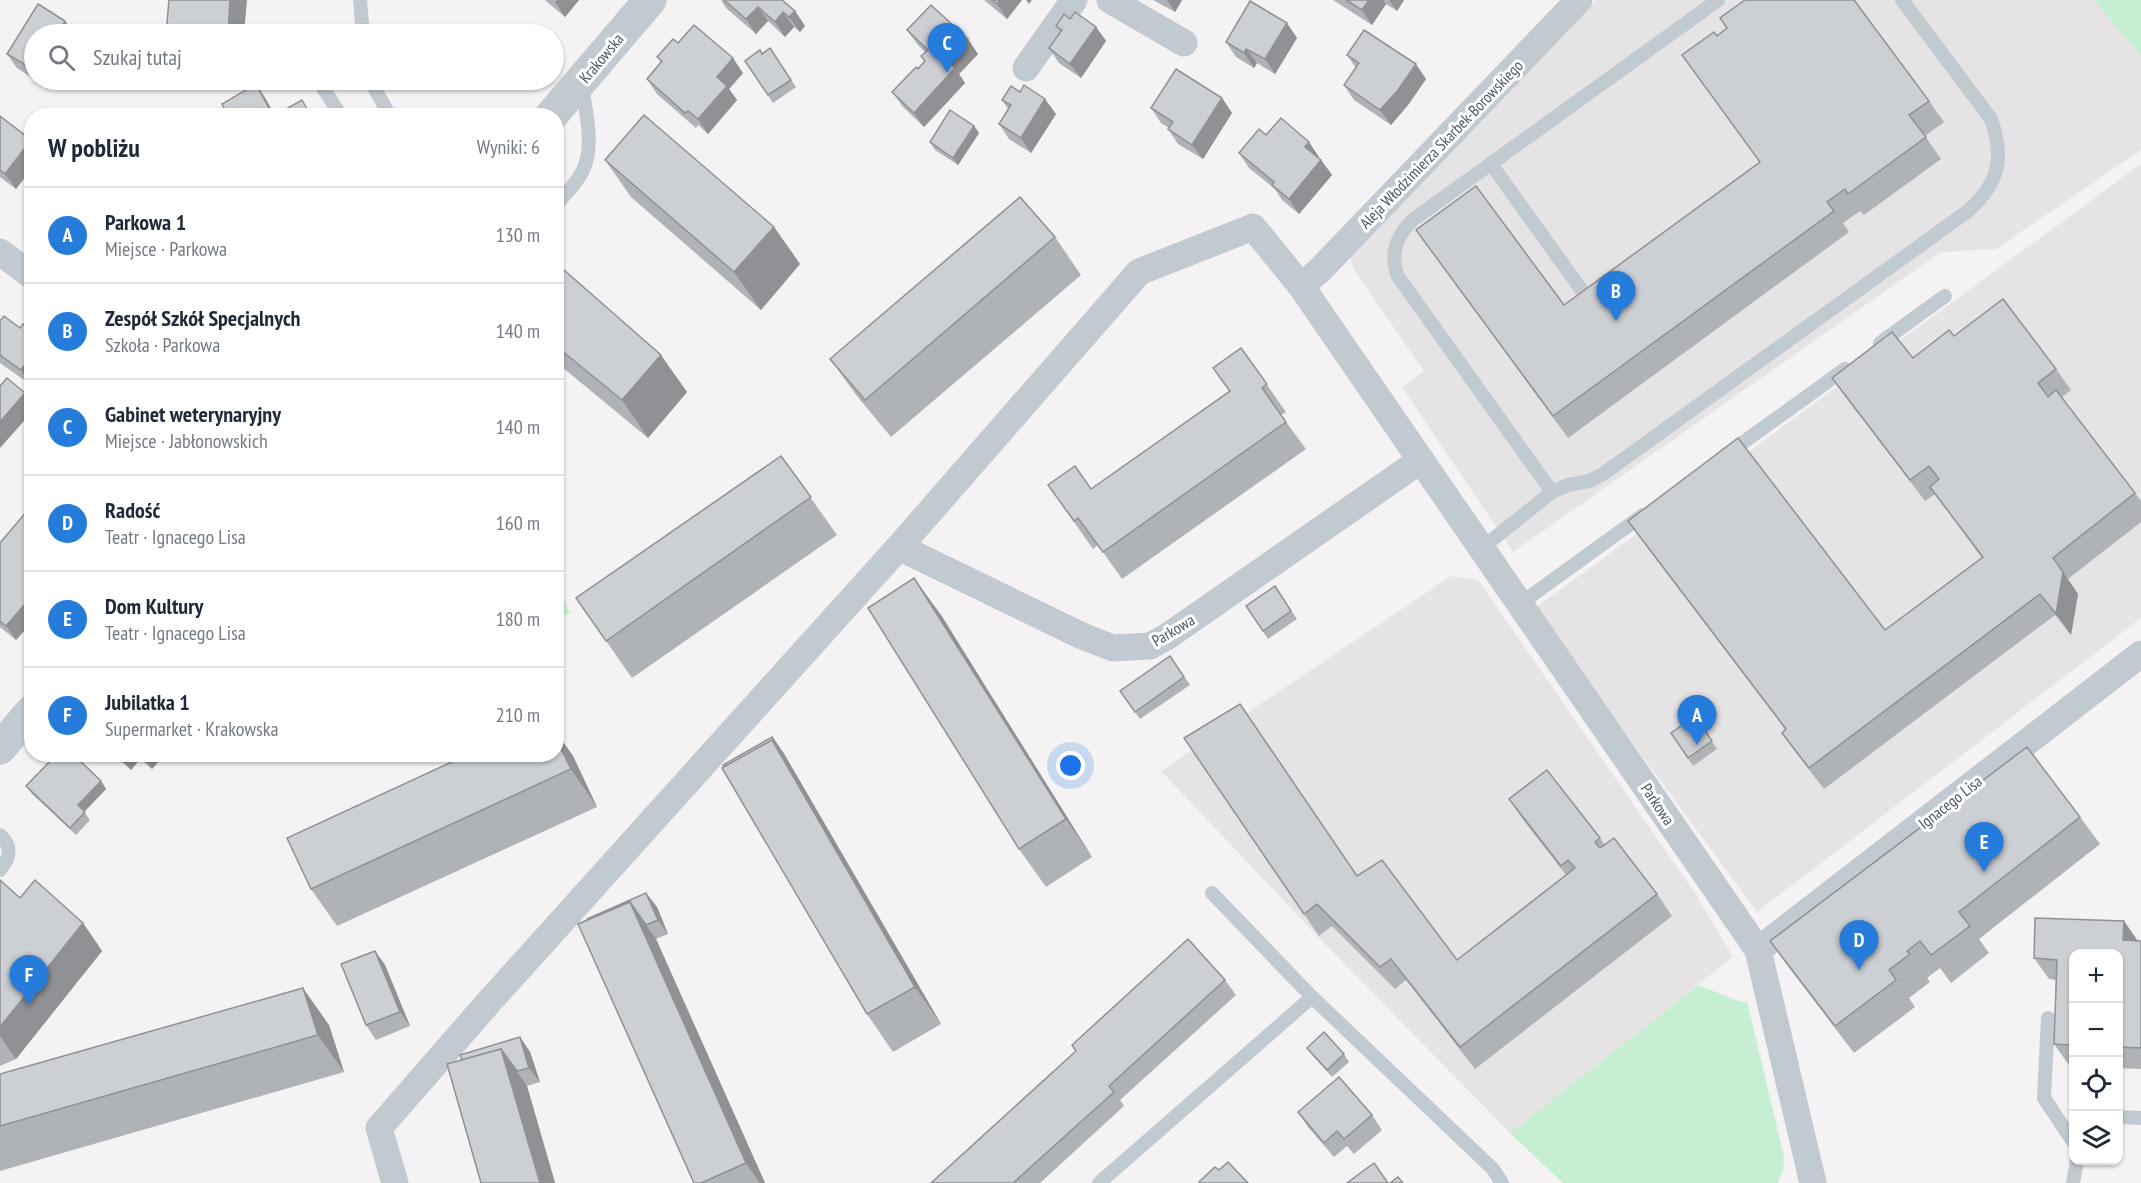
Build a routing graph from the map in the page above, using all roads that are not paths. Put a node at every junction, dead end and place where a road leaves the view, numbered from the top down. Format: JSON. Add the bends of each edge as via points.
{"nodes":[{"id":1,"x":360,"y":0,"type":"edge"},
{"id":2,"x":651,"y":0,"type":"edge"},
{"id":3,"x":1074,"y":0,"type":"edge"},
{"id":4,"x":1110,"y":0,"type":"edge"},
{"id":5,"x":1579,"y":0,"type":"edge"},
{"id":6,"x":1718,"y":0,"type":"edge"},
{"id":7,"x":1902,"y":0,"type":"edge"},
{"id":8,"x":362,"y":24,"type":"edge"},
{"id":9,"x":1184,"y":43,"type":"dead end"},
{"id":10,"x":1026,"y":68,"type":"dead end"},
{"id":11,"x":581,"y":82,"type":"junction"},
{"id":12,"x":324,"y":90,"type":"edge"},
{"id":13,"x":376,"y":90,"type":"edge"},
{"id":14,"x":336,"y":108,"type":"edge"},
{"id":15,"x":386,"y":108,"type":"edge"},
{"id":16,"x":558,"y":108,"type":"edge"},
{"id":17,"x":1491,"y":164,"type":"junction"},
{"id":18,"x":564,"y":195,"type":"edge"},
{"id":19,"x":0,"y":252,"type":"edge"},
{"id":20,"x":24,"y":270,"type":"edge"},
{"id":21,"x":1301,"y":286,"type":"junction"},
{"id":22,"x":1945,"y":296,"type":"dead end"},
{"id":23,"x":1596,"y":310,"type":"edge"},
{"id":24,"x":1421,"y":460,"type":"junction"},
{"id":25,"x":1716,"y":462,"type":"edge"},
{"id":26,"x":1552,"y":492,"type":"junction"},
{"id":27,"x":1651,"y":510,"type":"edge"},
{"id":28,"x":899,"y":547,"type":"junction"},
{"id":29,"x":1482,"y":548,"type":"junction"},
{"id":30,"x":1521,"y":603,"type":"junction"},
{"id":31,"x":2141,"y":654,"type":"edge"},
{"id":32,"x":24,"y":720,"type":"edge"},
{"id":33,"x":0,"y":748,"type":"edge"},
{"id":34,"x":0,"y":835,"type":"edge"},
{"id":35,"x":0,"y":870,"type":"edge"},
{"id":36,"x":1212,"y":893,"type":"dead end"},
{"id":37,"x":1758,"y":950,"type":"junction"},
{"id":38,"x":1312,"y":997,"type":"junction"},
{"id":39,"x":2049,"y":1018,"type":"dead end"},
{"id":40,"x":2123,"y":1117,"type":"edge"},
{"id":41,"x":2141,"y":1118,"type":"edge"},
{"id":42,"x":2069,"y":1137,"type":"edge"},
{"id":43,"x":2076,"y":1165,"type":"edge"},
{"id":44,"x":395,"y":1183,"type":"edge"},
{"id":45,"x":1099,"y":1183,"type":"edge"},
{"id":46,"x":1502,"y":1183,"type":"edge"},
{"id":47,"x":1813,"y":1183,"type":"edge"},
{"id":48,"x":2073,"y":1183,"type":"edge"}],
"edges":[{"from":1,"to":8,"type":"lane"},
{"from":2,"to":11,"type":"street","name":"Krakowska"},
{"from":3,"to":10,"type":"street"},
{"from":4,"to":9,"type":"street"},
{"from":5,"to":21,"type":"street","name":"Aleja Włodzimierza Skarbek-Borowskiego"},
{"from":6,"to":17,"type":"lane"},
{"from":7,"to":26,"type":"lane","via":[[1991,119],[1999,154],[1997,171],[1982,199],[1603,474]]},
{"from":11,"to":16,"type":"street","name":"Krakowska"},
{"from":11,"to":18,"type":"lane","via":[[588,138],[586,162]]},
{"from":12,"to":14,"type":"lane"},
{"from":13,"to":15,"type":"lane"},
{"from":17,"to":23,"type":"lane"},
{"from":17,"to":26,"type":"lane","via":[[1405,226],[1396,245],[1394,266]]},
{"from":19,"to":20,"type":"street"},
{"from":21,"to":24,"type":"street","name":"Parkowa"},
{"from":21,"to":28,"type":"street","name":"Parkowa","via":[[1253,227],[1139,272]]},
{"from":22,"to":25,"type":"lane"},
{"from":24,"to":28,"type":"street","name":"Parkowa","via":[[1150,646],[1113,648],[1082,636]]},
{"from":24,"to":29,"type":"street","name":"Parkowa"},
{"from":26,"to":29,"type":"lane"},
{"from":27,"to":30,"type":"lane"},
{"from":28,"to":44,"type":"street","via":[[379,1128]]},
{"from":29,"to":30,"type":"street","name":"Parkowa"},
{"from":30,"to":37,"type":"street","name":"Parkowa"},
{"from":31,"to":37,"type":"street","name":"Ignacego Lisa"},
{"from":32,"to":33,"type":"street"},
{"from":34,"to":35,"type":"lane","via":[[9,851]]},
{"from":36,"to":38,"type":"lane"},
{"from":37,"to":47,"type":"street","name":"Parkowa"},
{"from":38,"to":45,"type":"lane"},
{"from":38,"to":46,"type":"lane","via":[[1493,1169]]},
{"from":39,"to":42,"type":"lane","via":[[2044,1098]]},
{"from":40,"to":41,"type":"lane"},
{"from":43,"to":48,"type":"lane"}]}
